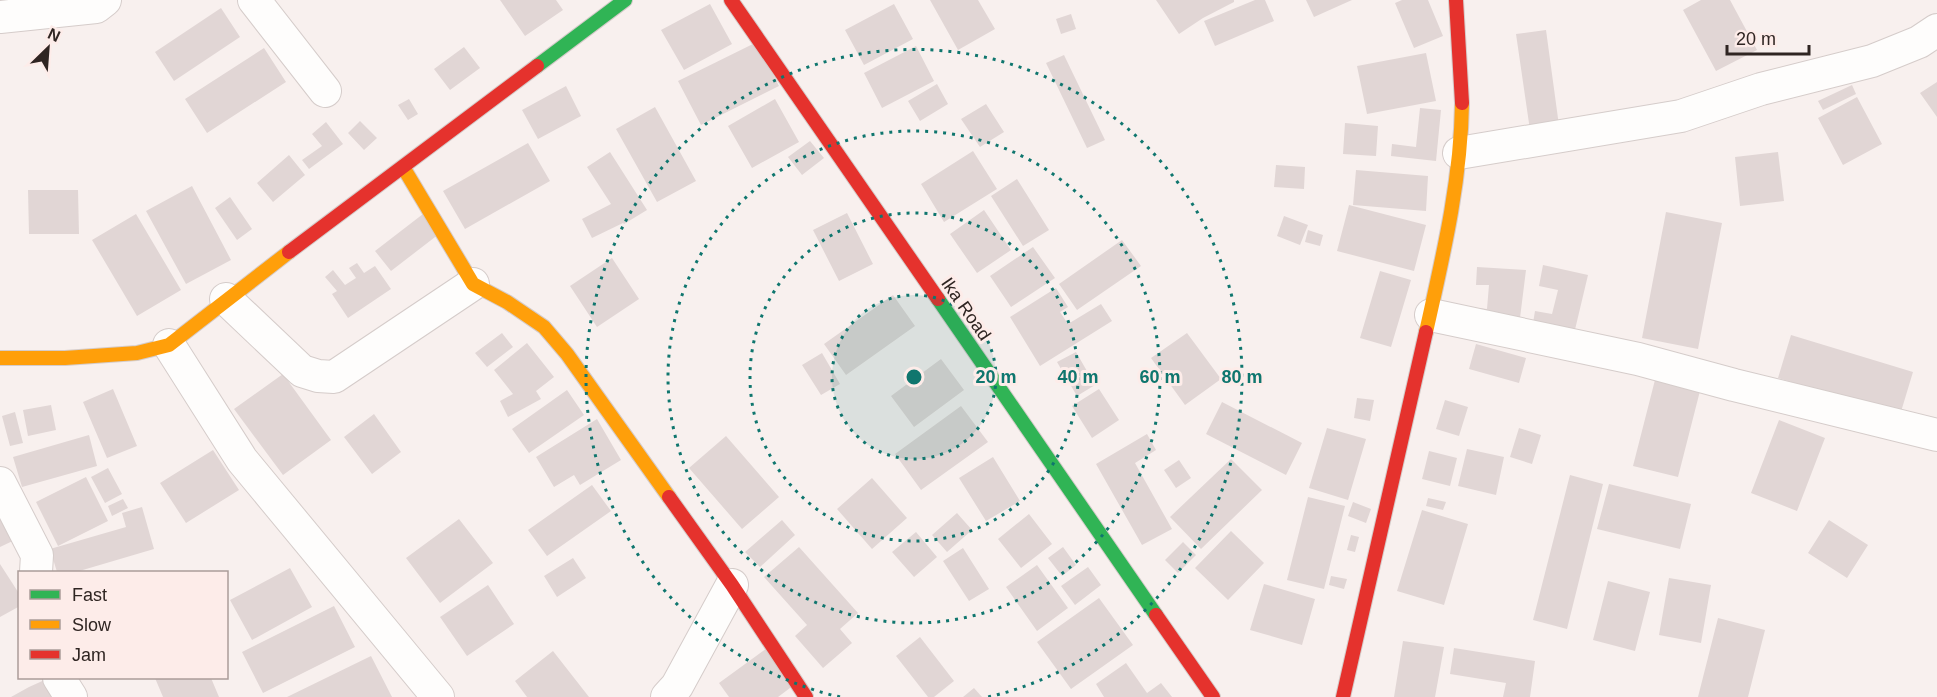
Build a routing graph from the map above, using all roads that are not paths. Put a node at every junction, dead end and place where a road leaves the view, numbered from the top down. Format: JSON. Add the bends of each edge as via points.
{"nodes":[{"id":1,"x":105,"y":0,"type":"edge"},
{"id":2,"x":254,"y":0,"type":"edge"},
{"id":3,"x":625,"y":0,"type":"edge"},
{"id":4,"x":731,"y":0,"type":"edge"},
{"id":5,"x":1456,"y":0,"type":"edge"},
{"id":6,"x":0,"y":17,"type":"edge"},
{"id":7,"x":1937,"y":30,"type":"edge"},
{"id":8,"x":325,"y":91,"type":"dead end"},
{"id":9,"x":1460,"y":153,"type":"junction"},
{"id":10,"x":403,"y":166,"type":"junction"},
{"id":11,"x":473,"y":284,"type":"junction"},
{"id":12,"x":226,"y":299,"type":"junction"},
{"id":13,"x":1431,"y":315,"type":"junction"},
{"id":14,"x":169,"y":345,"type":"junction"},
{"id":15,"x":0,"y":358,"type":"edge"},
{"id":16,"x":1937,"y":435,"type":"edge"},
{"id":17,"x":0,"y":483,"type":"edge"},
{"id":18,"x":36,"y":571,"type":"edge"},
{"id":19,"x":732,"y":585,"type":"junction"},
{"id":20,"x":60,"y":679,"type":"edge"},
{"id":21,"x":71,"y":697,"type":"edge"},
{"id":22,"x":438,"y":697,"type":"edge"},
{"id":23,"x":667,"y":697,"type":"edge"},
{"id":24,"x":806,"y":697,"type":"edge"},
{"id":25,"x":1213,"y":697,"type":"edge"},
{"id":26,"x":1343,"y":697,"type":"edge"}],
"edges":[{"from":1,"to":6,"type":"street","via":[[96,7]]},
{"from":2,"to":8,"type":"street"},
{"from":3,"to":10,"type":"street"},
{"from":4,"to":25,"type":"street","name":"Ika Road"},
{"from":5,"to":9,"type":"street","via":[[1462,105]]},
{"from":7,"to":9,"type":"street","via":[[1919,42],[1872,61],[1761,89],[1681,116]]},
{"from":9,"to":13,"type":"street","via":[[1452,221]]},
{"from":10,"to":11,"type":"street"},
{"from":10,"to":12,"type":"street"},
{"from":11,"to":12,"type":"street","via":[[334,377],[302,371]]},
{"from":11,"to":19,"type":"street","via":[[543,327],[559,345]]},
{"from":12,"to":14,"type":"street"},
{"from":13,"to":16,"type":"street","via":[[1638,359]]},
{"from":13,"to":26,"type":"street"},
{"from":14,"to":15,"type":"street","via":[[137,353]]},
{"from":14,"to":22,"type":"street","via":[[242,460]]},
{"from":17,"to":18,"type":"street","via":[[37,555]]},
{"from":19,"to":23,"type":"street","via":[[677,686]]},
{"from":19,"to":24,"type":"street"},
{"from":20,"to":21,"type":"street"}]}
